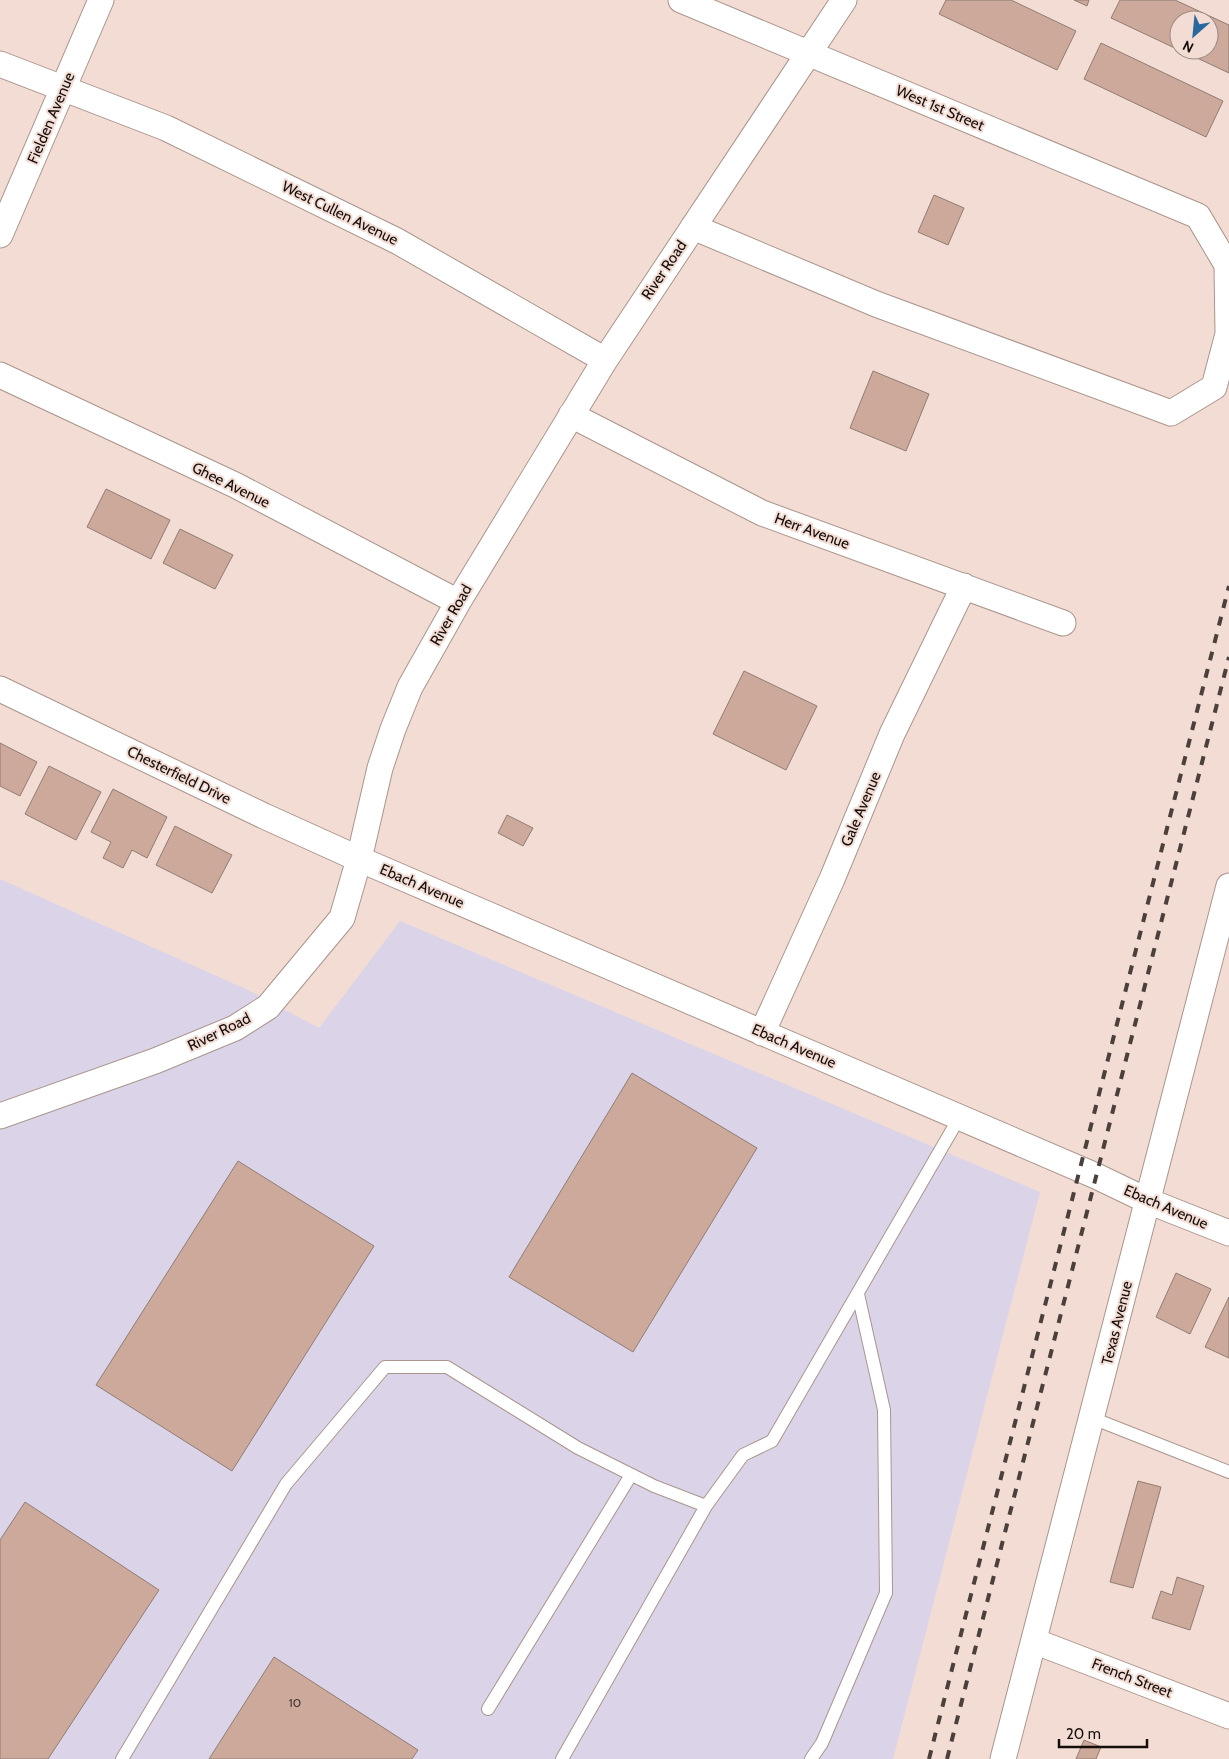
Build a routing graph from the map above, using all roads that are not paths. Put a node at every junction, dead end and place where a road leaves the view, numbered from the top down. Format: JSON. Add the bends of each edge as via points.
{"nodes":[{"id":1,"x":101,"y":0,"type":"edge"},
{"id":2,"x":681,"y":0,"type":"edge"},
{"id":3,"x":844,"y":0,"type":"edge"},
{"id":4,"x":808,"y":54,"type":"junction"},
{"id":5,"x":0,"y":64,"type":"edge"},
{"id":6,"x":64,"y":89,"type":"junction"},
{"id":7,"x":692,"y":227,"type":"junction"},
{"id":8,"x":0,"y":235,"type":"edge"},
{"id":9,"x":605,"y":360,"type":"junction"},
{"id":10,"x":0,"y":375,"type":"edge"},
{"id":11,"x":571,"y":415,"type":"junction"},
{"id":12,"x":964,"y":586,"type":"junction"},
{"id":13,"x":458,"y":602,"type":"junction"},
{"id":14,"x":1064,"y":624,"type":"dead end"},
{"id":15,"x":0,"y":689,"type":"edge"},
{"id":16,"x":359,"y":859,"type":"junction"},
{"id":17,"x":1229,"y":886,"type":"edge"},
{"id":18,"x":762,"y":1032,"type":"junction"},
{"id":19,"x":0,"y":1116,"type":"edge"},
{"id":20,"x":959,"y":1118,"type":"junction"},
{"id":21,"x":1148,"y":1200,"type":"junction"},
{"id":22,"x":1229,"y":1233,"type":"edge"},
{"id":23,"x":858,"y":1294,"type":"junction"},
{"id":24,"x":1092,"y":1418,"type":"junction"},
{"id":25,"x":1229,"y":1472,"type":"edge"},
{"id":26,"x":631,"y":1475,"type":"junction"},
{"id":27,"x":706,"y":1506,"type":"junction"},
{"id":28,"x":1034,"y":1641,"type":"junction"},
{"id":29,"x":488,"y":1709,"type":"dead end"},
{"id":30,"x":1229,"y":1716,"type":"edge"},
{"id":31,"x":566,"y":1758,"type":"edge"},
{"id":32,"x":122,"y":1759,"type":"edge"},
{"id":33,"x":812,"y":1759,"type":"edge"},
{"id":34,"x":1003,"y":1759,"type":"edge"}],
"edges":[{"from":1,"to":6,"type":"street","name":"Fielden Avenue"},
{"from":2,"to":4,"type":"street","name":"West 1st Street"},
{"from":3,"to":4,"type":"street","name":"River Road"},
{"from":4,"to":7,"type":"street","name":"River Road"},
{"from":4,"to":7,"type":"street","name":"West 1st Street","via":[[1198,216],[1227,265],[1228,334],[1214,387],[1170,413],[876,304]]},
{"from":5,"to":6,"type":"street","name":"West Cullen Avenue"},
{"from":6,"to":8,"type":"street","name":"Fielden Avenue"},
{"from":6,"to":9,"type":"street","name":"West Cullen Avenue","via":[[166,128],[397,242]]},
{"from":7,"to":9,"type":"street","name":"River Road"},
{"from":9,"to":11,"type":"street","name":"River Road"},
{"from":10,"to":13,"type":"street","name":"Ghee Avenue","via":[[234,485]]},
{"from":11,"to":12,"type":"street","name":"Herr Avenue","via":[[762,513]]},
{"from":11,"to":13,"type":"street","name":"River Road"},
{"from":12,"to":14,"type":"street","name":"Herr Avenue"},
{"from":12,"to":18,"type":"street","name":"Gale Avenue","via":[[892,734],[832,879]]},
{"from":13,"to":16,"type":"street","name":"River Road","via":[[410,687],[393,729],[380,768]]},
{"from":15,"to":16,"type":"street","name":"Chesterfield Drive"},
{"from":16,"to":18,"type":"street","name":"Ebach Avenue"},
{"from":16,"to":19,"type":"street","name":"River Road","via":[[342,918],[268,1007],[235,1028],[155,1061]]},
{"from":17,"to":21,"type":"street","name":"Texas Avenue"},
{"from":18,"to":20,"type":"street","name":"Ebach Avenue"},
{"from":20,"to":21,"type":"street","name":"Ebach Avenue"},
{"from":20,"to":23,"type":"lane"},
{"from":21,"to":22,"type":"street","name":"Ebach Avenue"},
{"from":21,"to":24,"type":"street","name":"Texas Avenue"},
{"from":23,"to":27,"type":"lane","via":[[772,1441],[743,1455]]},
{"from":23,"to":33,"type":"lane","via":[[884,1410],[886,1592]]},
{"from":24,"to":25,"type":"lane"},
{"from":24,"to":28,"type":"street","name":"Texas Avenue"},
{"from":26,"to":27,"type":"lane"},
{"from":26,"to":29,"type":"lane"},
{"from":26,"to":32,"type":"lane","via":[[578,1448],[447,1367],[385,1367],[286,1484]]},
{"from":27,"to":31,"type":"lane"},
{"from":28,"to":30,"type":"street","name":"French Street"},
{"from":28,"to":34,"type":"street","name":"Texas Avenue"}]}
